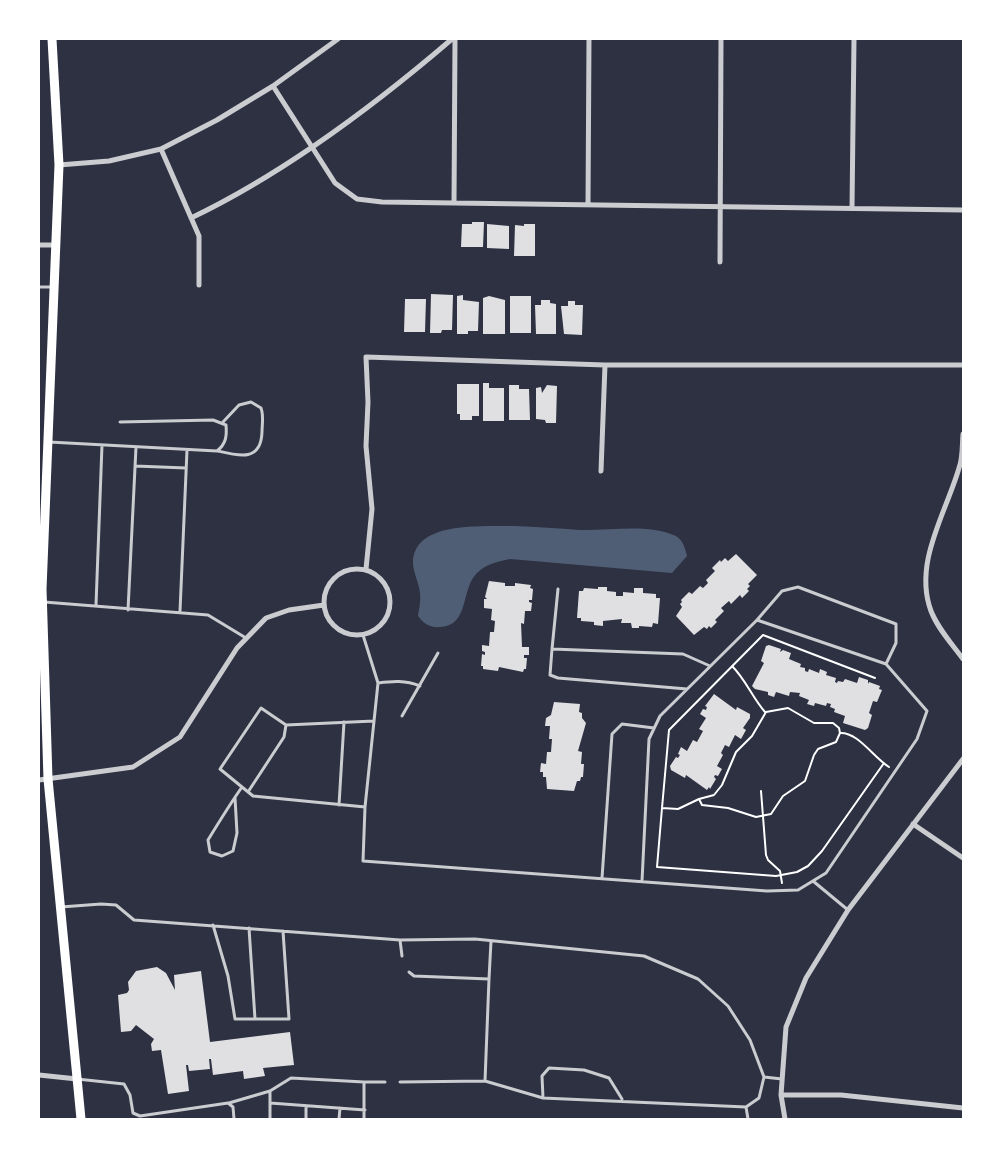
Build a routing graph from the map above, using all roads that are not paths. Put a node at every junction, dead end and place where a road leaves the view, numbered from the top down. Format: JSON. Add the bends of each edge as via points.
{"nodes":[{"id":1,"x":52,"y":39,"type":"edge"},
{"id":2,"x":338,"y":39,"type":"edge"},
{"id":3,"x":454,"y":39,"type":"edge"},
{"id":4,"x":589,"y":39,"type":"edge"},
{"id":5,"x":721,"y":39,"type":"edge"},
{"id":6,"x":854,"y":39,"type":"edge"},
{"id":7,"x":273,"y":86,"type":"junction"},
{"id":8,"x":312,"y":146,"type":"junction"},
{"id":9,"x":161,"y":149,"type":"junction"},
{"id":10,"x":59,"y":165,"type":"junction"},
{"id":11,"x":454,"y":203,"type":"junction"},
{"id":12,"x":588,"y":205,"type":"junction"},
{"id":13,"x":720,"y":207,"type":"junction"},
{"id":14,"x":852,"y":208,"type":"junction"},
{"id":15,"x":963,"y":210,"type":"edge"},
{"id":16,"x":191,"y":218,"type":"junction"},
{"id":17,"x":39,"y":245,"type":"edge"},
{"id":18,"x":56,"y":245,"type":"junction"},
{"id":19,"x":720,"y":262,"type":"dead end"},
{"id":20,"x":199,"y":285,"type":"dead end"},
{"id":21,"x":39,"y":286,"type":"edge"},
{"id":22,"x":54,"y":287,"type":"junction"},
{"id":23,"x":605,"y":365,"type":"junction"},
{"id":24,"x":963,"y":366,"type":"edge"},
{"id":25,"x":120,"y":422,"type":"dead end"},
{"id":26,"x":222,"y":422,"type":"junction"},
{"id":27,"x":963,"y":434,"type":"edge"},
{"id":28,"x":48,"y":442,"type":"junction"},
{"id":29,"x":102,"y":445,"type":"junction"},
{"id":30,"x":136,"y":447,"type":"junction"},
{"id":31,"x":187,"y":450,"type":"junction"},
{"id":32,"x":217,"y":451,"type":"junction"},
{"id":33,"x":135,"y":466,"type":"junction"},
{"id":34,"x":186,"y":468,"type":"junction"},
{"id":35,"x":601,"y":470,"type":"dead end"},
{"id":36,"x":366,"y":569,"type":"junction"},
{"id":37,"x":558,"y":589,"type":"dead end"},
{"id":38,"x":42,"y":602,"type":"junction"},
{"id":39,"x":324,"y":605,"type":"junction"},
{"id":40,"x":96,"y":606,"type":"junction"},
{"id":41,"x":128,"y":610,"type":"junction"},
{"id":42,"x":180,"y":611,"type":"junction"},
{"id":43,"x":757,"y":620,"type":"junction"},
{"id":44,"x":363,"y":635,"type":"junction"},
{"id":45,"x":247,"y":638,"type":"junction"},
{"id":46,"x":552,"y":649,"type":"junction"},
{"id":47,"x":438,"y":653,"type":"dead end"},
{"id":48,"x":963,"y":659,"type":"edge"},
{"id":49,"x":886,"y":664,"type":"junction"},
{"id":50,"x":710,"y":666,"type":"junction"},
{"id":51,"x":378,"y":683,"type":"junction"},
{"id":52,"x":420,"y":686,"type":"junction"},
{"id":53,"x":687,"y":689,"type":"junction"},
{"id":54,"x":402,"y":716,"type":"dead end"},
{"id":55,"x":374,"y":721,"type":"junction"},
{"id":56,"x":344,"y":722,"type":"junction"},
{"id":57,"x":286,"y":725,"type":"junction"},
{"id":58,"x":654,"y":728,"type":"junction"},
{"id":59,"x":963,"y":759,"type":"edge"},
{"id":60,"x":44,"y":779,"type":"edge"},
{"id":61,"x":242,"y":787,"type":"junction"},
{"id":62,"x":248,"y":792,"type":"junction"},
{"id":63,"x":235,"y":798,"type":"junction"},
{"id":64,"x":339,"y":805,"type":"junction"},
{"id":65,"x":365,"y":807,"type":"junction"},
{"id":66,"x":913,"y":824,"type":"junction"},
{"id":67,"x":963,"y":858,"type":"edge"},
{"id":68,"x":602,"y":878,"type":"junction"},
{"id":69,"x":642,"y":881,"type":"junction"},
{"id":70,"x":813,"y":881,"type":"junction"},
{"id":71,"x":60,"y":907,"type":"junction"},
{"id":72,"x":848,"y":910,"type":"junction"},
{"id":73,"x":212,"y":925,"type":"junction"},
{"id":74,"x":250,"y":928,"type":"junction"},
{"id":75,"x":283,"y":931,"type":"junction"},
{"id":76,"x":400,"y":940,"type":"junction"},
{"id":77,"x":491,"y":941,"type":"junction"},
{"id":78,"x":402,"y":956,"type":"dead end"},
{"id":79,"x":409,"y":972,"type":"dead end"},
{"id":80,"x":489,"y":979,"type":"junction"},
{"id":81,"x":255,"y":1018,"type":"junction"},
{"id":82,"x":39,"y":1075,"type":"edge"},
{"id":83,"x":764,"y":1077,"type":"junction"},
{"id":84,"x":77,"y":1079,"type":"junction"},
{"id":85,"x":782,"y":1079,"type":"junction"},
{"id":86,"x":364,"y":1082,"type":"junction"},
{"id":87,"x":385,"y":1082,"type":"dead end"},
{"id":88,"x":400,"y":1082,"type":"dead end"},
{"id":89,"x":485,"y":1082,"type":"junction"},
{"id":90,"x":270,"y":1091,"type":"junction"},
{"id":91,"x":781,"y":1095,"type":"junction"},
{"id":92,"x":543,"y":1098,"type":"junction"},
{"id":93,"x":622,"y":1100,"type":"junction"},
{"id":94,"x":228,"y":1103,"type":"junction"},
{"id":95,"x":270,"y":1103,"type":"junction"},
{"id":96,"x":306,"y":1106,"type":"junction"},
{"id":97,"x":746,"y":1107,"type":"junction"},
{"id":98,"x":340,"y":1108,"type":"junction"},
{"id":99,"x":963,"y":1108,"type":"edge"},
{"id":100,"x":365,"y":1110,"type":"junction"},
{"id":101,"x":81,"y":1119,"type":"edge"},
{"id":102,"x":234,"y":1119,"type":"edge"},
{"id":103,"x":270,"y":1119,"type":"edge"},
{"id":104,"x":306,"y":1119,"type":"edge"},
{"id":105,"x":339,"y":1119,"type":"edge"},
{"id":106,"x":364,"y":1119,"type":"edge"},
{"id":107,"x":748,"y":1119,"type":"edge"},
{"id":108,"x":785,"y":1119,"type":"edge"}],
"edges":[{"from":1,"to":10,"type":"main road"},
{"from":2,"to":7,"type":"street"},
{"from":3,"to":8,"type":"street","via":[[396,87]]},
{"from":3,"to":11,"type":"street"},
{"from":4,"to":12,"type":"street"},
{"from":5,"to":13,"type":"street"},
{"from":6,"to":14,"type":"street"},
{"from":7,"to":8,"type":"street"},
{"from":7,"to":9,"type":"street"},
{"from":8,"to":11,"type":"street","via":[[335,183],[357,199]]},
{"from":8,"to":16,"type":"street","via":[[230,200]]},
{"from":9,"to":10,"type":"street","via":[[109,161]]},
{"from":9,"to":16,"type":"street"},
{"from":10,"to":18,"type":"main road"},
{"from":11,"to":12,"type":"street"},
{"from":12,"to":13,"type":"street"},
{"from":13,"to":14,"type":"street"},
{"from":13,"to":19,"type":"street"},
{"from":14,"to":15,"type":"street"},
{"from":16,"to":20,"type":"street","via":[[199,236]]},
{"from":17,"to":18,"type":"street"},
{"from":18,"to":22,"type":"main road"},
{"from":21,"to":22,"type":"lane"},
{"from":22,"to":28,"type":"main road"},
{"from":23,"to":24,"type":"street"},
{"from":23,"to":35,"type":"street"},
{"from":23,"to":36,"type":"street","via":[[366,357],[366,446],[372,509]]},
{"from":25,"to":26,"type":"lane"},
{"from":26,"to":32,"type":"lane","via":[[226,425],[227,435]]},
{"from":26,"to":32,"type":"lane","via":[[239,405],[257,403],[262,411],[262,436],[259,447],[245,456]]},
{"from":27,"to":48,"type":"street","via":[[960,467],[936,530],[926,574],[931,611]]},
{"from":28,"to":29,"type":"lane"},
{"from":28,"to":38,"type":"main road"},
{"from":29,"to":30,"type":"lane"},
{"from":29,"to":40,"type":"lane"},
{"from":30,"to":31,"type":"lane"},
{"from":30,"to":33,"type":"lane"},
{"from":31,"to":32,"type":"lane"},
{"from":31,"to":34,"type":"lane"},
{"from":33,"to":34,"type":"lane"},
{"from":33,"to":41,"type":"lane"},
{"from":34,"to":42,"type":"lane"},
{"from":36,"to":39,"type":"street","via":[[350,569],[334,578],[326,589]]},
{"from":36,"to":44,"type":"street","via":[[381,577],[389,590],[391,607],[384,623]]},
{"from":37,"to":46,"type":"lane"},
{"from":38,"to":40,"type":"lane"},
{"from":38,"to":60,"type":"main road"},
{"from":39,"to":44,"type":"street","via":[[327,616],[340,631]]},
{"from":39,"to":45,"type":"street","via":[[289,610],[266,618]]},
{"from":40,"to":41,"type":"lane"},
{"from":41,"to":42,"type":"lane"},
{"from":42,"to":45,"type":"lane","via":[[208,615]]},
{"from":43,"to":49,"type":"lane"},
{"from":43,"to":49,"type":"lane","via":[[782,591],[798,587],[896,624],[896,643]]},
{"from":43,"to":50,"type":"lane"},
{"from":44,"to":51,"type":"lane"},
{"from":45,"to":60,"type":"street","via":[[237,648],[180,737],[133,767]]},
{"from":46,"to":50,"type":"lane","via":[[683,654]]},
{"from":46,"to":53,"type":"lane","via":[[550,675],[558,678]]},
{"from":47,"to":52,"type":"lane"},
{"from":49,"to":70,"type":"lane","via":[[927,712],[917,739],[826,873]]},
{"from":50,"to":53,"type":"lane"},
{"from":51,"to":52,"type":"lane","via":[[396,680]]},
{"from":51,"to":55,"type":"lane"},
{"from":52,"to":54,"type":"lane"},
{"from":53,"to":58,"type":"lane","via":[[660,716]]},
{"from":55,"to":56,"type":"lane"},
{"from":55,"to":65,"type":"lane"},
{"from":56,"to":57,"type":"lane"},
{"from":56,"to":64,"type":"lane"},
{"from":57,"to":61,"type":"lane","via":[[261,708],[220,769]]},
{"from":57,"to":62,"type":"lane","via":[[284,736]]},
{"from":58,"to":68,"type":"lane","via":[[622,724],[612,734]]},
{"from":58,"to":69,"type":"lane","via":[[648,739]]},
{"from":59,"to":66,"type":"street"},
{"from":60,"to":71,"type":"main road"},
{"from":61,"to":62,"type":"lane"},
{"from":61,"to":63,"type":"lane"},
{"from":62,"to":64,"type":"lane","via":[[253,796]]},
{"from":63,"to":63,"type":"lane","via":[[208,840],[210,852],[222,856],[233,851],[237,833]]},
{"from":64,"to":65,"type":"lane"},
{"from":65,"to":68,"type":"lane","via":[[363,861]]},
{"from":66,"to":67,"type":"street"},
{"from":66,"to":72,"type":"street"},
{"from":68,"to":69,"type":"lane"},
{"from":69,"to":70,"type":"lane","via":[[798,890]]},
{"from":70,"to":72,"type":"lane"},
{"from":71,"to":73,"type":"lane","via":[[116,905],[134,920]]},
{"from":71,"to":84,"type":"main road"},
{"from":72,"to":85,"type":"street","via":[[806,978],[786,1026]]},
{"from":73,"to":74,"type":"lane"},
{"from":73,"to":81,"type":"lane","via":[[228,976],[235,1019]]},
{"from":74,"to":75,"type":"lane"},
{"from":74,"to":81,"type":"lane"},
{"from":75,"to":76,"type":"lane"},
{"from":75,"to":81,"type":"lane","via":[[289,1019]]},
{"from":76,"to":77,"type":"lane"},
{"from":76,"to":78,"type":"lane"},
{"from":77,"to":80,"type":"lane"},
{"from":77,"to":83,"type":"lane","via":[[644,956],[698,979],[728,1006],[750,1040]]},
{"from":79,"to":80,"type":"lane","via":[[414,976]]},
{"from":80,"to":89,"type":"lane"},
{"from":82,"to":84,"type":"street"},
{"from":83,"to":85,"type":"lane"},
{"from":83,"to":97,"type":"lane","via":[[759,1098]]},
{"from":84,"to":94,"type":"lane","via":[[124,1084],[133,1113],[140,1116]]},
{"from":84,"to":101,"type":"main road"},
{"from":85,"to":91,"type":"street"},
{"from":86,"to":87,"type":"lane"},
{"from":86,"to":90,"type":"lane","via":[[291,1078]]},
{"from":86,"to":100,"type":"lane"},
{"from":88,"to":89,"type":"lane"},
{"from":89,"to":92,"type":"lane"},
{"from":90,"to":94,"type":"lane"},
{"from":90,"to":95,"type":"lane"},
{"from":91,"to":99,"type":"street","via":[[841,1095]]},
{"from":91,"to":108,"type":"street"},
{"from":92,"to":93,"type":"lane"},
{"from":92,"to":93,"type":"lane","via":[[542,1076],[549,1068],[584,1070],[609,1078]]},
{"from":93,"to":97,"type":"lane"},
{"from":94,"to":102,"type":"lane","via":[[233,1107]]},
{"from":95,"to":96,"type":"lane"},
{"from":95,"to":103,"type":"lane"},
{"from":96,"to":98,"type":"lane"},
{"from":96,"to":104,"type":"lane"},
{"from":97,"to":107,"type":"lane"},
{"from":98,"to":100,"type":"lane"},
{"from":98,"to":105,"type":"lane"},
{"from":100,"to":106,"type":"lane"}]}
